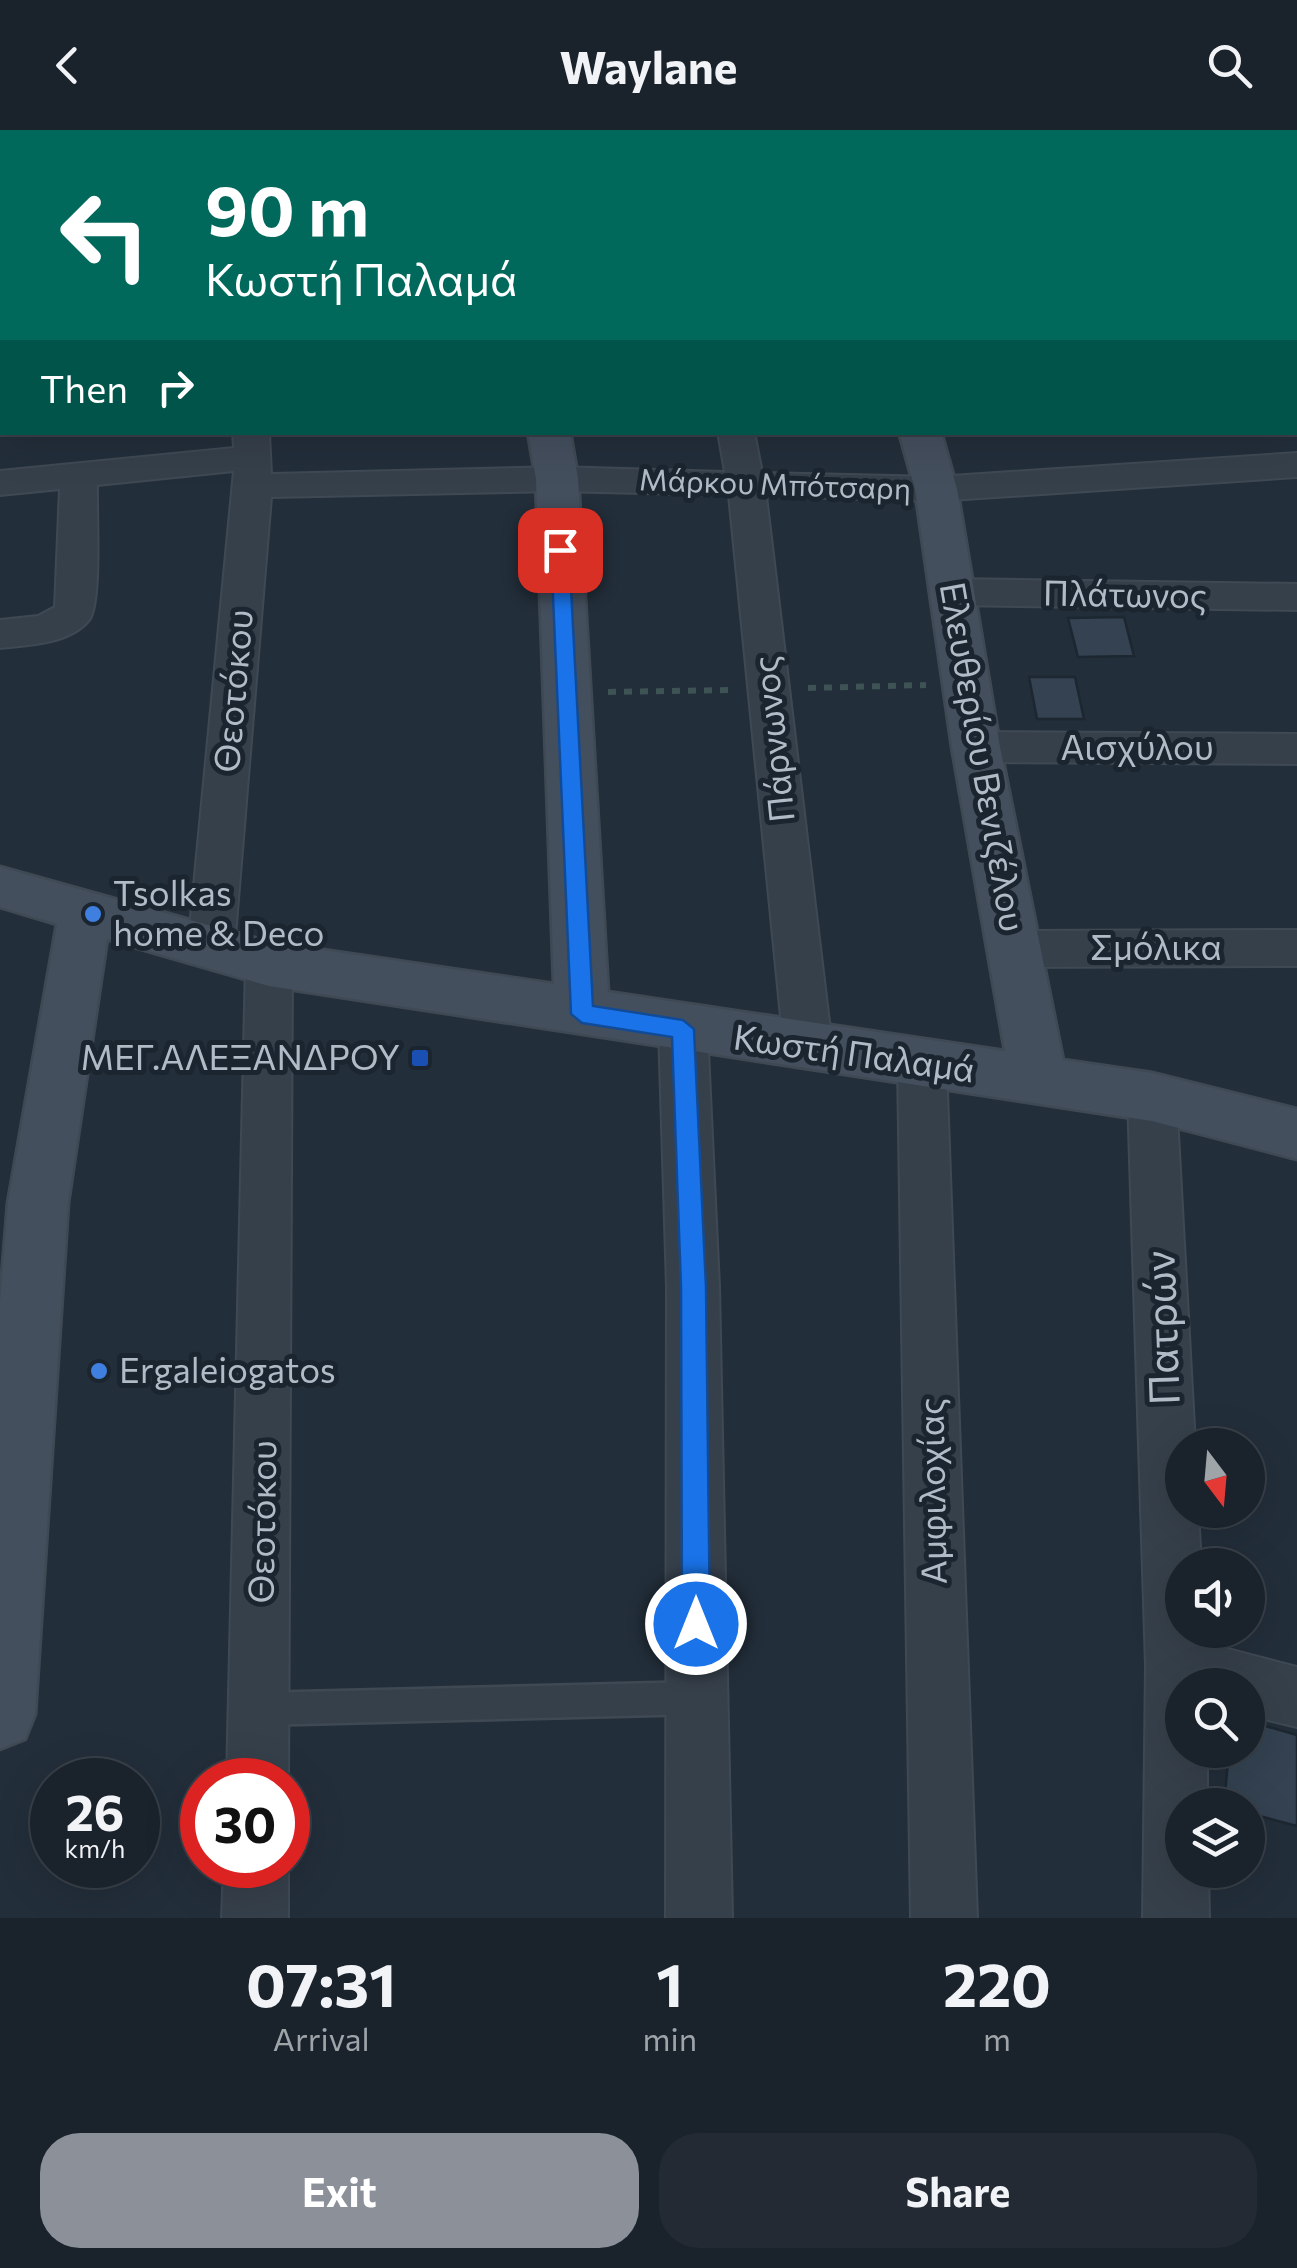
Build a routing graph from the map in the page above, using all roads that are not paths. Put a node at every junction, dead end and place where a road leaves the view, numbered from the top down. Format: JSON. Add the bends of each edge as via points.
{"nodes":[{"id":1,"x":737,"y":435,"type":"edge"},
{"id":2,"x":921,"y":435,"type":"edge"},
{"id":3,"x":1241,"y":450,"type":"edge"},
{"id":4,"x":553,"y":456,"type":"edge"},
{"id":5,"x":252,"y":459,"type":"edge"},
{"id":6,"x":1297,"y":466,"type":"edge"},
{"id":7,"x":80,"y":474,"type":"junction"},
{"id":8,"x":0,"y":483,"type":"edge"},
{"id":9,"x":746,"y":483,"type":"junction"},
{"id":10,"x":936,"y":489,"type":"junction"},
{"id":11,"x":953,"y":592,"type":"junction"},
{"id":12,"x":1297,"y":597,"type":"edge"},
{"id":13,"x":0,"y":634,"type":"edge"},
{"id":14,"x":976,"y":747,"type":"junction"},
{"id":15,"x":1297,"y":749,"type":"edge"},
{"id":16,"x":0,"y":887,"type":"edge"},
{"id":17,"x":86,"y":912,"type":"junction"},
{"id":18,"x":210,"y":948,"type":"junction"},
{"id":19,"x":1015,"y":948,"type":"junction"},
{"id":20,"x":1297,"y":948,"type":"edge"},
{"id":21,"x":269,"y":964,"type":"junction"},
{"id":22,"x":582,"y":1014,"type":"junction"},
{"id":23,"x":683,"y":1029,"type":"junction"},
{"id":24,"x":808,"y":1047,"type":"junction"},
{"id":25,"x":922,"y":1064,"type":"junction"},
{"id":26,"x":1039,"y":1082,"type":"junction"},
{"id":27,"x":1152,"y":1097,"type":"junction"},
{"id":28,"x":1297,"y":1134,"type":"edge"},
{"id":29,"x":19,"y":1204,"type":"edge"},
{"id":30,"x":1176,"y":1666,"type":"junction"},
{"id":31,"x":697,"y":1698,"type":"junction"},
{"id":32,"x":1297,"y":1698,"type":"edge"},
{"id":33,"x":259,"y":1709,"type":"junction"},
{"id":34,"x":0,"y":1714,"type":"edge"},
{"id":35,"x":258,"y":1758,"type":"edge"},
{"id":36,"x":255,"y":1888,"type":"edge"},
{"id":37,"x":254,"y":1918,"type":"edge"},
{"id":38,"x":699,"y":1918,"type":"edge"},
{"id":39,"x":944,"y":1918,"type":"edge"},
{"id":40,"x":1176,"y":1918,"type":"edge"}],
"edges":[{"from":1,"to":9,"type":"street","name":"Πάρνωνος"},
{"from":2,"to":10,"type":"street","name":"Ελευθερίου Βενιζέλου"},
{"from":3,"to":6,"type":"street","name":"Μάρκου Μπότσαρη"},
{"from":3,"to":10,"type":"street","name":"Μάρκου Μπότσαρη"},
{"from":4,"to":5,"type":"street","name":"Μάρκου Μπότσαρη"},
{"from":4,"to":9,"type":"street","name":"Μάρκου Μπότσαρη"},
{"from":4,"to":22,"type":"street"},
{"from":5,"to":7,"type":"street","name":"Μάρκου Μπότσαρη"},
{"from":5,"to":18,"type":"street","name":"Θεοτόκου"},
{"from":7,"to":8,"type":"street","name":"Μάρκου Μπότσαρη"},
{"from":7,"to":13,"type":"street","via":[[74,612],[62,624]]},
{"from":9,"to":10,"type":"street","name":"Μάρκου Μπότσαρη"},
{"from":9,"to":24,"type":"street","name":"Πάρνωνος"},
{"from":10,"to":11,"type":"street","name":"Ελευθερίου Βενιζέλου"},
{"from":11,"to":12,"type":"street","name":"Πλάτωνος"},
{"from":11,"to":14,"type":"street","name":"Ελευθερίου Βενιζέλου"},
{"from":14,"to":15,"type":"street","name":"Αισχύλου"},
{"from":14,"to":19,"type":"street","name":"Ελευθερίου Βενιζέλου"},
{"from":16,"to":17,"type":"street","name":"Κωστή Παλαμά"},
{"from":17,"to":18,"type":"street","name":"Κωστή Παλαμά"},
{"from":17,"to":29,"type":"street"},
{"from":18,"to":21,"type":"street","name":"Κωστή Παλαμά"},
{"from":19,"to":20,"type":"street","name":"Σμόλικα"},
{"from":19,"to":26,"type":"street","name":"Ελευθερίου Βενιζέλου"},
{"from":21,"to":22,"type":"street","name":"Κωστή Παλαμά"},
{"from":21,"to":33,"type":"street","name":"Θεοτόκου"},
{"from":22,"to":23,"type":"street","name":"Κωστή Παλαμά"},
{"from":23,"to":24,"type":"street","name":"Κωστή Παλαμά"},
{"from":23,"to":31,"type":"street"},
{"from":24,"to":25,"type":"street","name":"Κωστή Παλαμά"},
{"from":25,"to":26,"type":"street","name":"Κωστή Παλαμά"},
{"from":25,"to":39,"type":"street","name":"Αμφιλοχίας"},
{"from":26,"to":27,"type":"street","name":"Κωστή Παλαμά"},
{"from":27,"to":28,"type":"street","name":"Κωστή Παλαμά"},
{"from":27,"to":30,"type":"street","name":"Πατρών"},
{"from":29,"to":34,"type":"street"},
{"from":30,"to":32,"type":"street"},
{"from":30,"to":40,"type":"street","name":"Πατρών"},
{"from":31,"to":33,"type":"lane"},
{"from":31,"to":38,"type":"street"},
{"from":33,"to":35,"type":"street","name":"Θεοτόκου"},
{"from":36,"to":37,"type":"street"}]}
